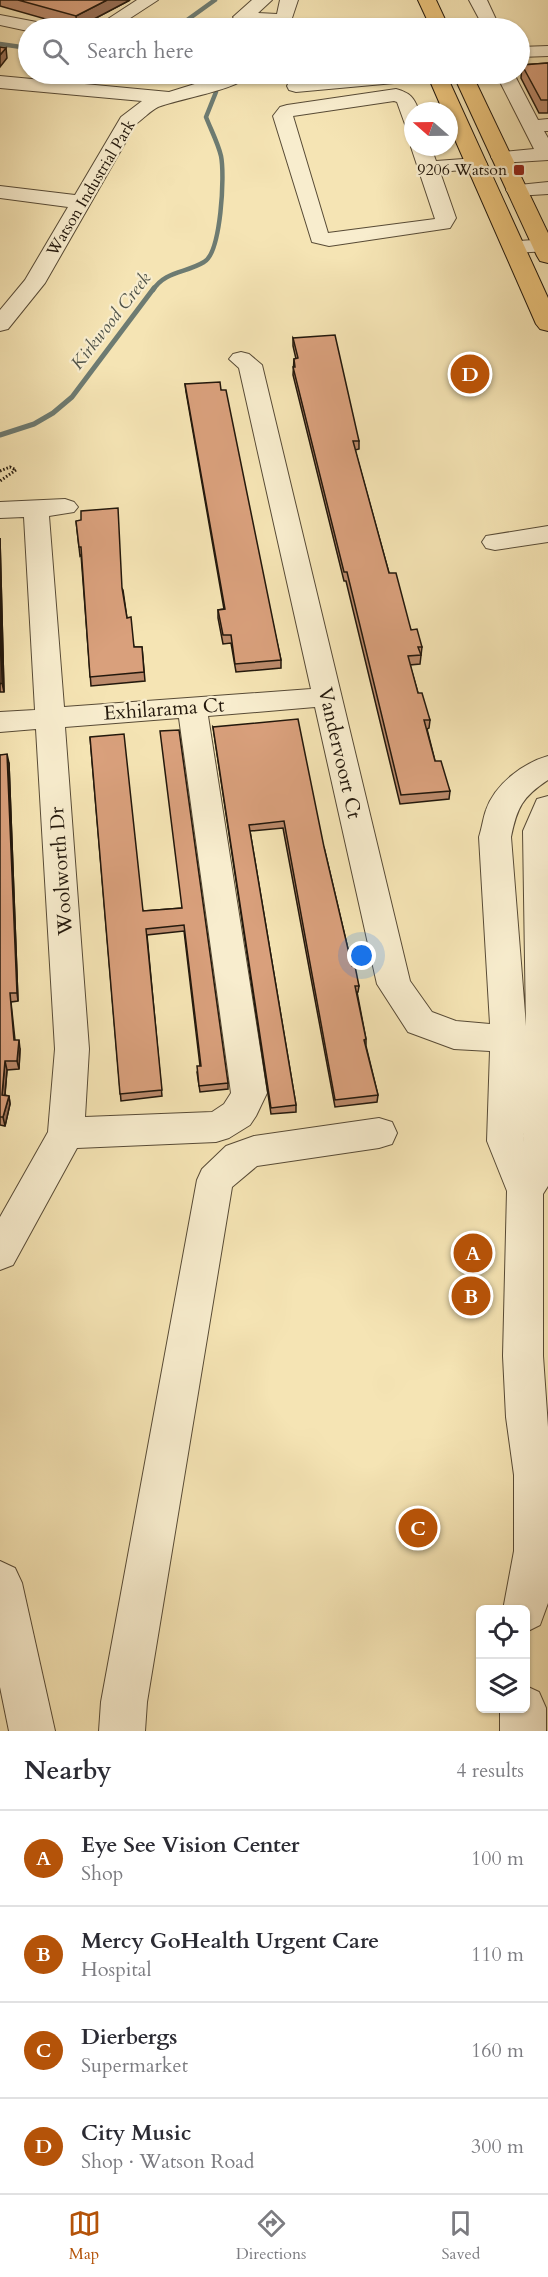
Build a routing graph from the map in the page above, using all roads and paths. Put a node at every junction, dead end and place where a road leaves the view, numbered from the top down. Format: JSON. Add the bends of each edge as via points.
{"nodes":[{"id":1,"x":149,"y":0,"type":"edge"},
{"id":2,"x":263,"y":0,"type":"edge"},
{"id":3,"x":289,"y":0,"type":"edge"},
{"id":4,"x":427,"y":0,"type":"edge"},
{"id":5,"x":478,"y":0,"type":"edge"},
{"id":6,"x":119,"y":18,"type":"edge"},
{"id":7,"x":257,"y":18,"type":"edge"},
{"id":8,"x":284,"y":18,"type":"edge"},
{"id":9,"x":435,"y":18,"type":"edge"},
{"id":10,"x":487,"y":18,"type":"edge"},
{"id":11,"x":0,"y":20,"type":"edge"},
{"id":12,"x":18,"y":24,"type":"edge"},
{"id":13,"x":548,"y":35,"type":"edge"},
{"id":14,"x":530,"y":41,"type":"edge"},
{"id":15,"x":530,"y":46,"type":"edge"},
{"id":16,"x":548,"y":51,"type":"edge"},
{"id":17,"x":548,"y":66,"type":"edge"},
{"id":18,"x":530,"y":67,"type":"edge"},
{"id":19,"x":0,"y":82,"type":"edge"},
{"id":20,"x":18,"y":84,"type":"edge"},
{"id":21,"x":20,"y":84,"type":"edge"},
{"id":22,"x":216,"y":84,"type":"edge"},
{"id":23,"x":318,"y":84,"type":"edge"},
{"id":24,"x":436,"y":84,"type":"edge"},
{"id":25,"x":440,"y":84,"type":"edge"},
{"id":26,"x":467,"y":84,"type":"edge"},
{"id":27,"x":512,"y":84,"type":"edge"},
{"id":28,"x":296,"y":86,"type":"dead end"},
{"id":29,"x":396,"y":95,"type":"junction"},
{"id":30,"x":169,"y":99,"type":"junction"},
{"id":31,"x":406,"y":102,"type":"edge"},
{"id":32,"x":540,"y":125,"type":"edge"},
{"id":33,"x":547,"y":154,"type":"edge"},
{"id":34,"x":425,"y":156,"type":"edge"},
{"id":35,"x":501,"y":157,"type":"junction"},
{"id":36,"x":477,"y":164,"type":"junction"},
{"id":37,"x":428,"y":167,"type":"junction"},
{"id":38,"x":548,"y":188,"type":"edge"},
{"id":39,"x":516,"y":190,"type":"junction"},
{"id":40,"x":0,"y":192,"type":"edge"},
{"id":41,"x":81,"y":202,"type":"junction"},
{"id":42,"x":514,"y":247,"type":"junction"},
{"id":43,"x":546,"y":249,"type":"edge"},
{"id":44,"x":8,"y":304,"type":"edge"},
{"id":45,"x":0,"y":324,"type":"edge"},
{"id":46,"x":548,"y":324,"type":"edge"},
{"id":47,"x":241,"y":359,"type":"dead end"},
{"id":48,"x":0,"y":471,"type":"edge"},
{"id":49,"x":0,"y":481,"type":"edge"},
{"id":50,"x":65,"y":507,"type":"dead end"},
{"id":51,"x":36,"y":509,"type":"junction"},
{"id":52,"x":0,"y":510,"type":"edge"},
{"id":53,"x":548,"y":534,"type":"edge"},
{"id":54,"x":495,"y":542,"type":"dead end"},
{"id":55,"x":327,"y":697,"type":"junction"},
{"id":56,"x":192,"y":707,"type":"junction"},
{"id":57,"x":51,"y":718,"type":"junction"},
{"id":58,"x":0,"y":722,"type":"edge"},
{"id":59,"x":547,"y":770,"type":"edge"},
{"id":60,"x":548,"y":807,"type":"edge"},
{"id":61,"x":508,"y":1039,"type":"junction"},
{"id":62,"x":546,"y":1040,"type":"edge"},
{"id":63,"x":379,"y":1132,"type":"dead end"},
{"id":64,"x":66,"y":1133,"type":"junction"},
{"id":65,"x":533,"y":1212,"type":"edge"},
{"id":66,"x":0,"y":1253,"type":"edge"},
{"id":67,"x":0,"y":1583,"type":"edge"},
{"id":68,"x":526,"y":1605,"type":"edge"},
{"id":69,"x":524,"y":1713,"type":"edge"},
{"id":70,"x":32,"y":1731,"type":"edge"},
{"id":71,"x":123,"y":1731,"type":"edge"},
{"id":72,"x":523,"y":1731,"type":"edge"}],
"edges":[{"from":1,"to":6,"type":"street"},
{"from":2,"to":7,"type":"street","via":[[243,17]]},
{"from":3,"to":8,"type":"street"},
{"from":4,"to":9,"type":"main road"},
{"from":5,"to":10,"type":"street"},
{"from":11,"to":12,"type":"street"},
{"from":13,"to":14,"type":"street"},
{"from":15,"to":16,"type":"street"},
{"from":17,"to":18,"type":"street"},
{"from":19,"to":20,"type":"street"},
{"from":21,"to":30,"type":"street"},
{"from":22,"to":30,"type":"street","name":"Watson Industrial Park"},
{"from":23,"to":28,"type":"street"},
{"from":24,"to":29,"type":"street"},
{"from":25,"to":36,"type":"main road"},
{"from":26,"to":35,"type":"main road"},
{"from":27,"to":32,"type":"street"},
{"from":29,"to":31,"type":"street"},
{"from":29,"to":37,"type":"street","via":[[287,111],[283,116],[319,238],[443,224],[446,218]]},
{"from":30,"to":41,"type":"street","name":"Watson Industrial Park","via":[[150,104],[128,121]]},
{"from":32,"to":33,"type":"street"},
{"from":33,"to":35,"type":"street"},
{"from":34,"to":37,"type":"street"},
{"from":35,"to":39,"type":"main road"},
{"from":36,"to":37,"type":"street"},
{"from":36,"to":42,"type":"main road"},
{"from":38,"to":39,"type":"street"},
{"from":39,"to":43,"type":"main road"},
{"from":40,"to":41,"type":"street"},
{"from":41,"to":44,"type":"street","name":"Watson Industrial Park","via":[[34,283]]},
{"from":42,"to":43,"type":"street"},
{"from":42,"to":46,"type":"main road"},
{"from":44,"to":45,"type":"street","name":"Watson Industrial Park"},
{"from":47,"to":55,"type":"street","name":"Vandervoort Ct","via":[[250,365]]},
{"from":48,"to":49,"type":"path","via":[[10,467],[16,470]]},
{"from":50,"to":51,"type":"street"},
{"from":51,"to":52,"type":"street"},
{"from":51,"to":57,"type":"street","name":"Woolworth Dr"},
{"from":53,"to":54,"type":"street"},
{"from":55,"to":56,"type":"street","name":"Exhilarama Ct"},
{"from":55,"to":61,"type":"street","name":"Vandervoort Ct","via":[[394,984],[420,1022],[454,1035]]},
{"from":56,"to":57,"type":"street","name":"Exhilarama Ct"},
{"from":56,"to":64,"type":"street","via":[[249,1094],[244,1108],[216,1127]]},
{"from":57,"to":58,"type":"street","name":"Exhilarama Ct"},
{"from":57,"to":64,"type":"street","name":"Woolworth Dr","via":[[72,1049]]},
{"from":59,"to":61,"type":"street","via":[[520,784],[502,808],[495,837]]},
{"from":60,"to":62,"type":"street","via":[[538,831]]},
{"from":61,"to":62,"type":"street","name":"Vandervoort Ct"},
{"from":61,"to":65,"type":"street","via":[[505,1141]]},
{"from":62,"to":65,"type":"street","via":[[542,1166]]},
{"from":63,"to":71,"type":"street","via":[[254,1151],[238,1157],[215,1180],[124,1702]]},
{"from":64,"to":66,"type":"street","name":"Woolworth Dr"},
{"from":65,"to":68,"type":"street","via":[[523,1356],[526,1417],[535,1475],[535,1551]]},
{"from":67,"to":70,"type":"street"},
{"from":69,"to":72,"type":"street"}]}
